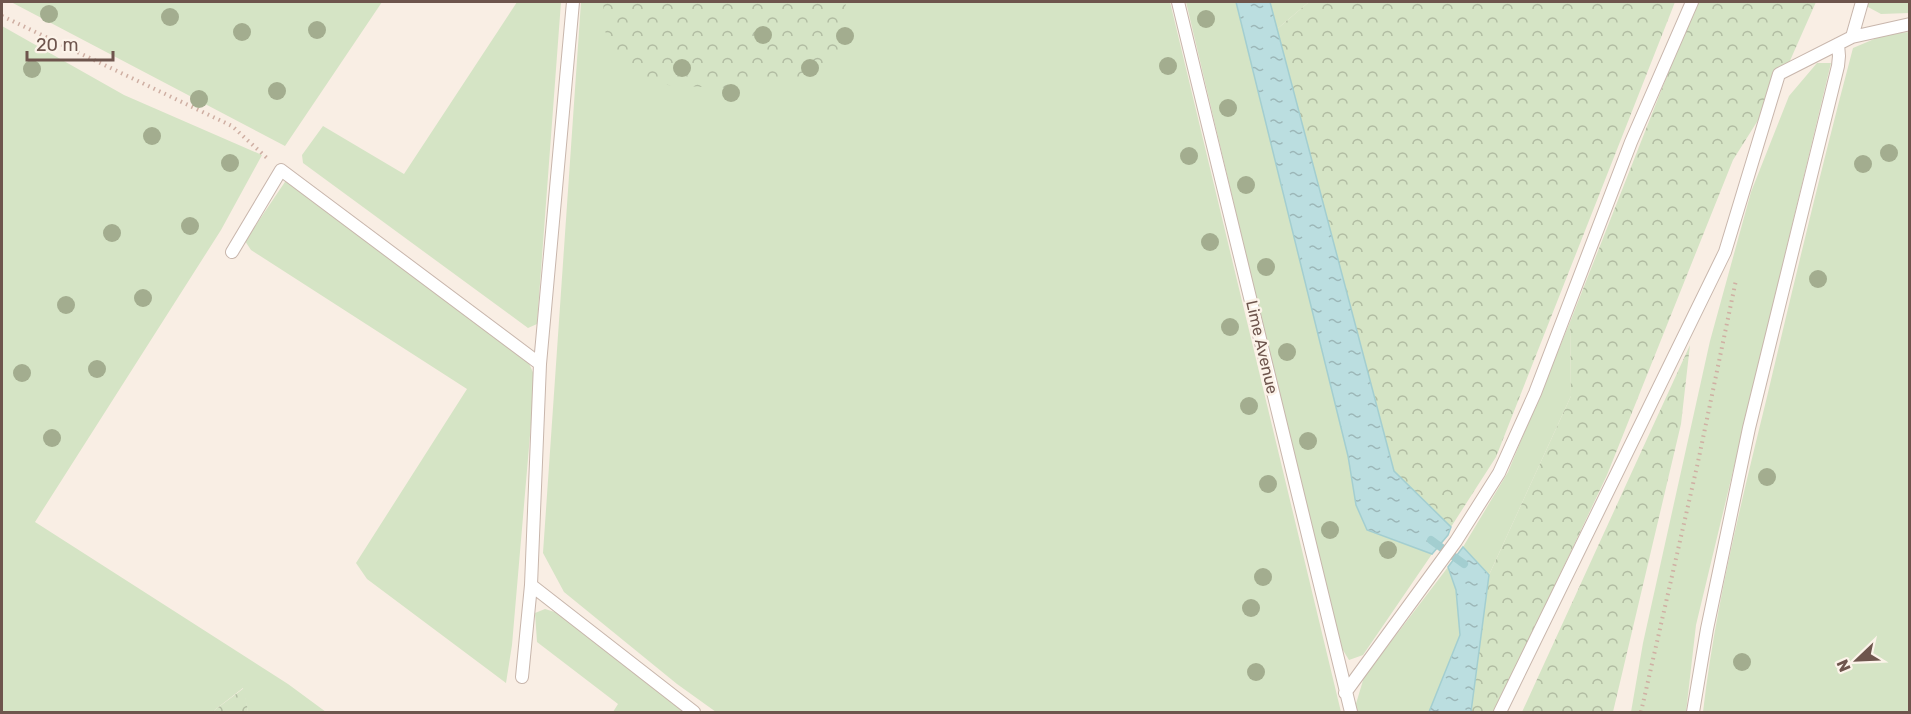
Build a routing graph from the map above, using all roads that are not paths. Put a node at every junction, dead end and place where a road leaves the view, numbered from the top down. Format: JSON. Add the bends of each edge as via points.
{"nodes":[{"id":1,"x":573,"y":2,"type":"edge"},
{"id":2,"x":1178,"y":2,"type":"edge"},
{"id":3,"x":1692,"y":2,"type":"edge"},
{"id":4,"x":1862,"y":2,"type":"edge"},
{"id":5,"x":1910,"y":24,"type":"edge"},
{"id":6,"x":1852,"y":38,"type":"junction"},
{"id":7,"x":1838,"y":44,"type":"junction"},
{"id":8,"x":232,"y":252,"type":"dead end"},
{"id":9,"x":540,"y":364,"type":"junction"},
{"id":10,"x":531,"y":585,"type":"junction"},
{"id":11,"x":522,"y":677,"type":"dead end"},
{"id":12,"x":1345,"y":693,"type":"junction"},
{"id":13,"x":694,"y":712,"type":"edge"},
{"id":14,"x":1351,"y":712,"type":"edge"},
{"id":15,"x":1500,"y":712,"type":"edge"},
{"id":16,"x":1693,"y":712,"type":"edge"}],
"edges":[{"from":1,"to":9,"type":"lane"},
{"from":2,"to":12,"type":"lane","name":"Lime Avenue"},
{"from":3,"to":12,"type":"lane","via":[[1631,142],[1535,393],[1499,473],[1456,541]]},
{"from":4,"to":6,"type":"lane"},
{"from":5,"to":6,"type":"lane"},
{"from":6,"to":7,"type":"lane"},
{"from":7,"to":15,"type":"lane","via":[[1779,74],[1725,252]]},
{"from":7,"to":16,"type":"lane","via":[[1838,66],[1749,428]]},
{"from":8,"to":9,"type":"lane","via":[[281,170]]},
{"from":9,"to":10,"type":"lane"},
{"from":10,"to":11,"type":"lane"},
{"from":10,"to":13,"type":"lane"},
{"from":12,"to":14,"type":"lane","name":"Lime Avenue"}]}
